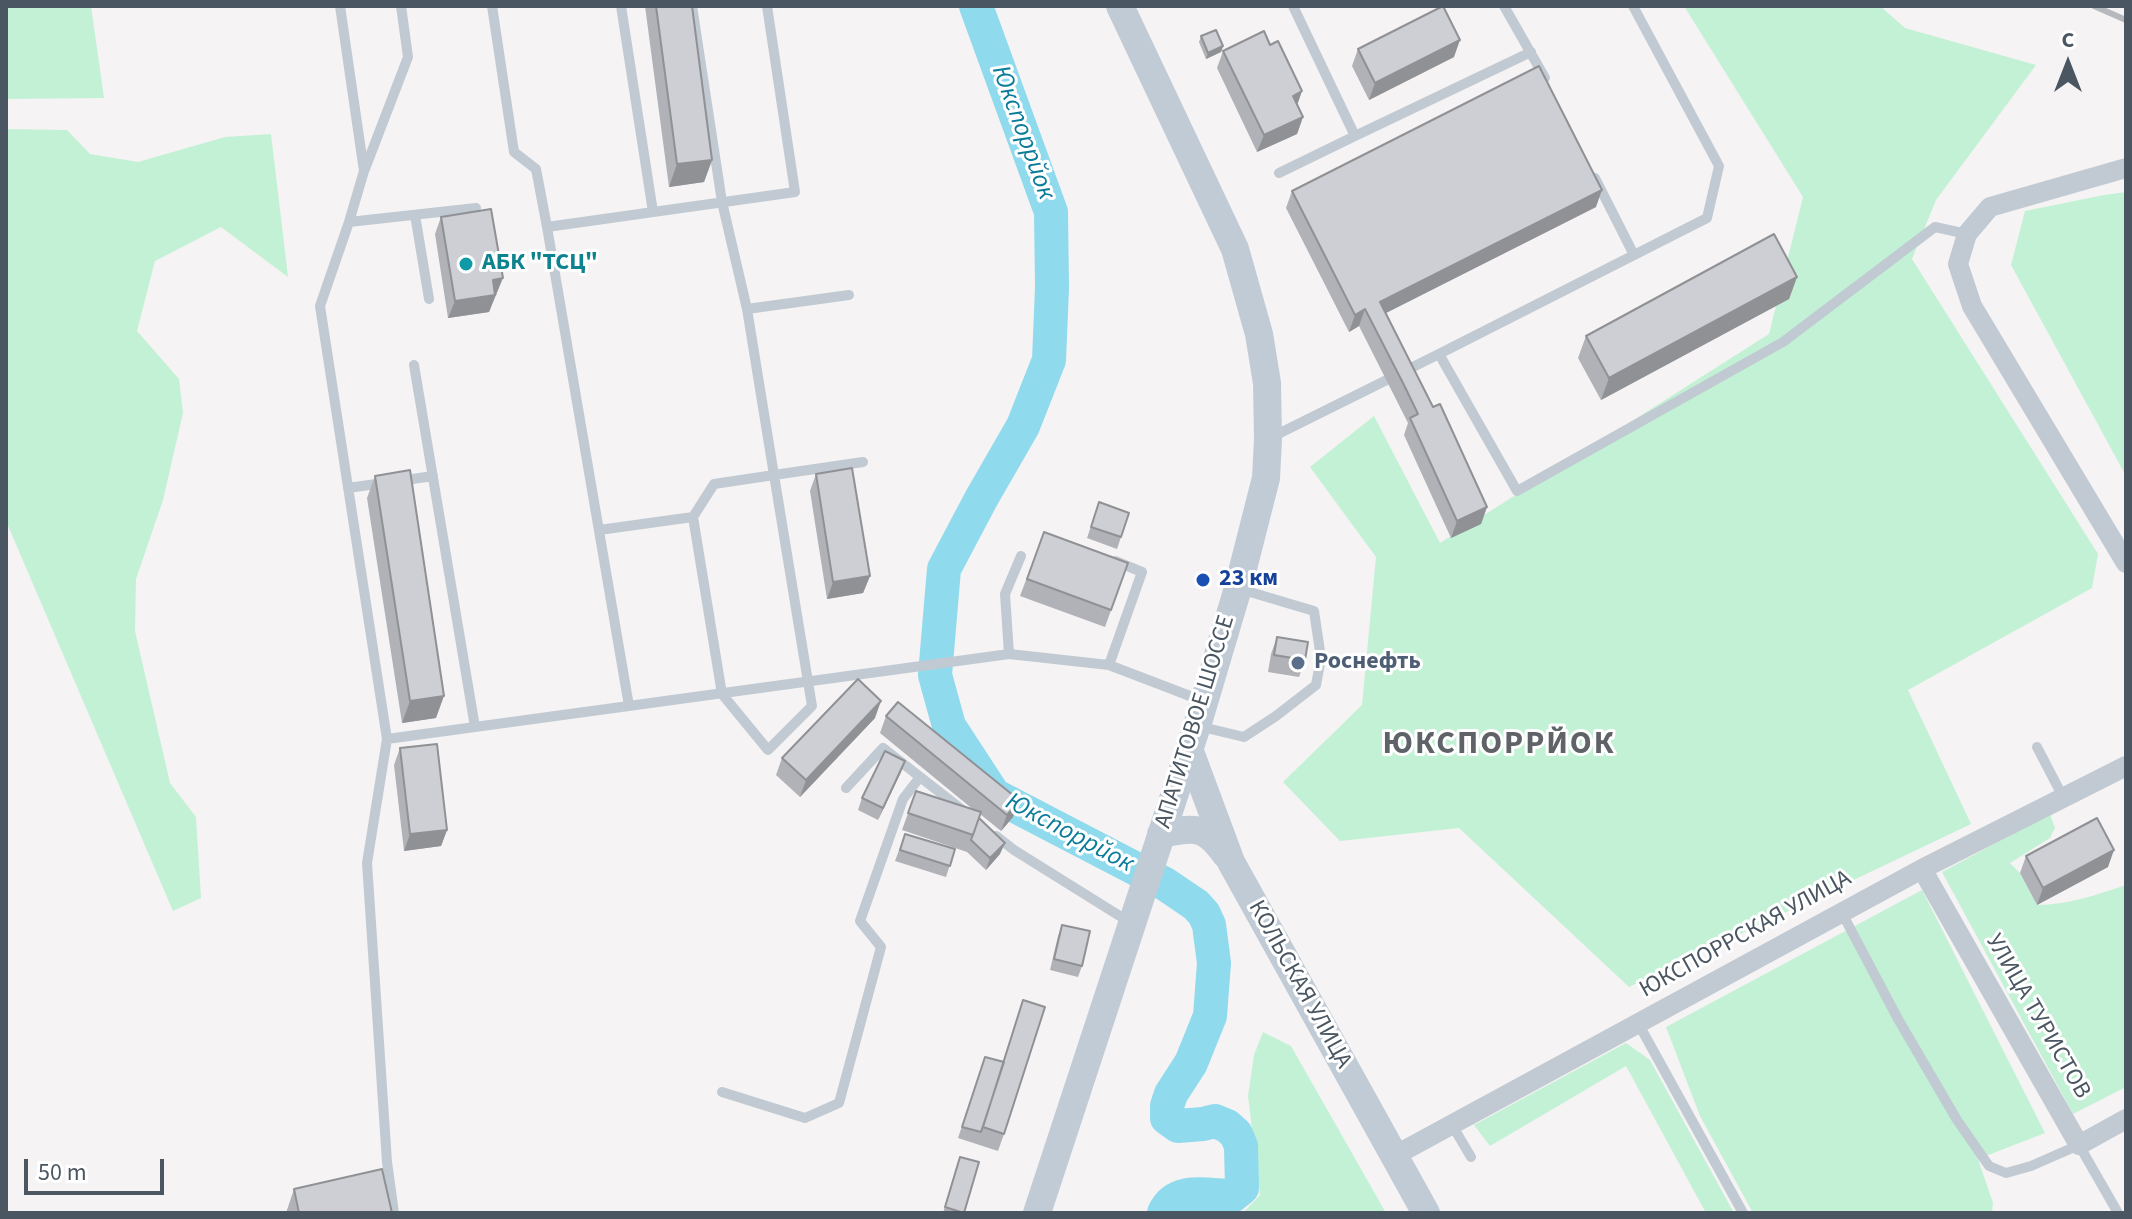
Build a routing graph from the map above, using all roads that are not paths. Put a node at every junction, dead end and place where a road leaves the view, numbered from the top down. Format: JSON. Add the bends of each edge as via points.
{"nodes":[{"id":1,"x":340,"y":6,"type":"edge"},
{"id":2,"x":401,"y":6,"type":"edge"},
{"id":3,"x":492,"y":6,"type":"edge"},
{"id":4,"x":621,"y":6,"type":"edge"},
{"id":5,"x":692,"y":6,"type":"edge"},
{"id":6,"x":767,"y":6,"type":"edge"},
{"id":7,"x":1120,"y":6,"type":"edge"},
{"id":8,"x":1293,"y":6,"type":"edge"},
{"id":9,"x":1504,"y":6,"type":"edge"},
{"id":10,"x":1633,"y":6,"type":"edge"},
{"id":11,"x":1531,"y":52,"type":"junction"},
{"id":12,"x":1552,"y":92,"type":"edge"},
{"id":13,"x":1355,"y":136,"type":"junction"},
{"id":14,"x":2126,"y":168,"type":"edge"},
{"id":15,"x":364,"y":171,"type":"junction"},
{"id":16,"x":1279,"y":173,"type":"dead end"},
{"id":17,"x":1593,"y":174,"type":"edge"},
{"id":18,"x":722,"y":202,"type":"junction"},
{"id":19,"x":476,"y":208,"type":"edge"},
{"id":20,"x":653,"y":212,"type":"junction"},
{"id":21,"x":415,"y":215,"type":"junction"},
{"id":22,"x":349,"y":222,"type":"junction"},
{"id":23,"x":547,"y":227,"type":"junction"},
{"id":24,"x":1967,"y":234,"type":"junction"},
{"id":25,"x":1634,"y":255,"type":"junction"},
{"id":26,"x":849,"y":295,"type":"dead end"},
{"id":27,"x":429,"y":299,"type":"dead end"},
{"id":28,"x":747,"y":309,"type":"junction"},
{"id":29,"x":1439,"y":354,"type":"junction"},
{"id":30,"x":414,"y":365,"type":"dead end"},
{"id":31,"x":1268,"y":439,"type":"junction"},
{"id":32,"x":863,"y":462,"type":"dead end"},
{"id":33,"x":774,"y":475,"type":"junction"},
{"id":34,"x":433,"y":476,"type":"junction"},
{"id":35,"x":348,"y":488,"type":"junction"},
{"id":36,"x":693,"y":517,"type":"junction"},
{"id":37,"x":599,"y":530,"type":"junction"},
{"id":38,"x":1099,"y":555,"type":"edge"},
{"id":39,"x":1021,"y":556,"type":"dead end"},
{"id":40,"x":2126,"y":563,"type":"edge"},
{"id":41,"x":1238,"y":588,"type":"junction"},
{"id":42,"x":1007,"y":654,"type":"junction"},
{"id":43,"x":1109,"y":665,"type":"junction"},
{"id":44,"x":808,"y":682,"type":"junction"},
{"id":45,"x":722,"y":694,"type":"junction"},
{"id":46,"x":629,"y":706,"type":"junction"},
{"id":47,"x":1196,"y":726,"type":"junction"},
{"id":48,"x":475,"y":727,"type":"junction"},
{"id":49,"x":387,"y":739,"type":"junction"},
{"id":50,"x":2037,"y":747,"type":"dead end"},
{"id":51,"x":2126,"y":766,"type":"edge"},
{"id":52,"x":920,"y":777,"type":"junction"},
{"id":53,"x":846,"y":788,"type":"dead end"},
{"id":54,"x":2063,"y":797,"type":"junction"},
{"id":55,"x":978,"y":822,"type":"edge"},
{"id":56,"x":990,"y":832,"type":"edge"},
{"id":57,"x":1158,"y":843,"type":"junction"},
{"id":58,"x":1231,"y":862,"type":"junction"},
{"id":59,"x":1922,"y":869,"type":"junction"},
{"id":60,"x":1842,"y":913,"type":"junction"},
{"id":61,"x":1133,"y":924,"type":"junction"},
{"id":62,"x":1638,"y":1023,"type":"junction"},
{"id":63,"x":722,"y":1092,"type":"dead end"},
{"id":64,"x":2126,"y":1119,"type":"edge"},
{"id":65,"x":1452,"y":1125,"type":"junction"},
{"id":66,"x":2079,"y":1145,"type":"junction"},
{"id":67,"x":1394,"y":1156,"type":"junction"},
{"id":68,"x":1471,"y":1157,"type":"dead end"},
{"id":69,"x":394,"y":1213,"type":"edge"},
{"id":70,"x":1037,"y":1213,"type":"edge"},
{"id":71,"x":1426,"y":1213,"type":"edge"},
{"id":72,"x":1743,"y":1213,"type":"edge"},
{"id":73,"x":2118,"y":1213,"type":"edge"}],
"edges":[{"from":1,"to":15,"type":"lane"},
{"from":2,"to":15,"type":"lane","via":[[408,57]]},
{"from":3,"to":23,"type":"lane","via":[[514,152],[536,169]]},
{"from":4,"to":20,"type":"lane"},
{"from":5,"to":18,"type":"lane"},
{"from":6,"to":18,"type":"lane","via":[[795,192]]},
{"from":7,"to":31,"type":"street","name":"АПАТИТОВОЕ ШОССЕ","via":[[1235,249],[1259,334]]},
{"from":8,"to":13,"type":"lane"},
{"from":9,"to":11,"type":"lane"},
{"from":10,"to":25,"type":"lane","via":[[1719,166],[1707,218]]},
{"from":11,"to":12,"type":"lane"},
{"from":11,"to":13,"type":"lane"},
{"from":13,"to":16,"type":"lane"},
{"from":14,"to":24,"type":"street","via":[[1990,207]]},
{"from":15,"to":22,"type":"lane"},
{"from":17,"to":25,"type":"lane"},
{"from":18,"to":20,"type":"lane"},
{"from":18,"to":28,"type":"lane"},
{"from":19,"to":21,"type":"lane"},
{"from":20,"to":23,"type":"lane"},
{"from":21,"to":22,"type":"lane"},
{"from":21,"to":27,"type":"lane"},
{"from":22,"to":35,"type":"lane","via":[[320,306]]},
{"from":23,"to":37,"type":"lane"},
{"from":24,"to":29,"type":"lane","via":[[1935,227],[1783,342],[1517,491]]},
{"from":24,"to":40,"type":"street","via":[[1958,264],[1972,306]]},
{"from":25,"to":29,"type":"lane"},
{"from":26,"to":28,"type":"lane"},
{"from":28,"to":33,"type":"lane"},
{"from":29,"to":31,"type":"lane"},
{"from":30,"to":34,"type":"lane"},
{"from":31,"to":41,"type":"street","name":"АПАТИТОВОЕ ШОССЕ","via":[[1266,478]]},
{"from":32,"to":33,"type":"lane"},
{"from":33,"to":36,"type":"lane","via":[[714,484]]},
{"from":33,"to":44,"type":"lane"},
{"from":34,"to":35,"type":"lane"},
{"from":34,"to":48,"type":"lane"},
{"from":35,"to":49,"type":"lane"},
{"from":36,"to":37,"type":"lane"},
{"from":36,"to":45,"type":"lane"},
{"from":37,"to":46,"type":"lane"},
{"from":38,"to":43,"type":"lane","via":[[1142,572]]},
{"from":39,"to":42,"type":"lane","via":[[1005,594]]},
{"from":41,"to":47,"type":"street","name":"АПАТИТОВОЕ ШОССЕ"},
{"from":41,"to":47,"type":"lane","via":[[1314,611],[1321,658],[1316,685],[1244,737]]},
{"from":42,"to":43,"type":"lane"},
{"from":42,"to":44,"type":"lane"},
{"from":43,"to":47,"type":"lane"},
{"from":44,"to":45,"type":"lane"},
{"from":44,"to":45,"type":"lane","via":[[812,706],[768,750]]},
{"from":45,"to":46,"type":"lane"},
{"from":46,"to":48,"type":"lane"},
{"from":47,"to":57,"type":"street","name":"АПАТИТОВОЕ ШОССЕ"},
{"from":47,"to":58,"type":"street","name":"КОЛЬСКАЯ УЛИЦА"},
{"from":48,"to":49,"type":"lane"},
{"from":49,"to":69,"type":"lane","via":[[367,863]]},
{"from":50,"to":54,"type":"lane"},
{"from":51,"to":54,"type":"street","name":"ЮКСПОРРСКАЯ УЛИЦА"},
{"from":52,"to":53,"type":"lane","via":[[883,748]]},
{"from":52,"to":55,"type":"lane"},
{"from":52,"to":63,"type":"lane","via":[[903,799],[860,921],[881,947],[839,1103],[805,1118]]},
{"from":54,"to":59,"type":"street","name":"ЮКСПОРРСКАЯ УЛИЦА"},
{"from":56,"to":61,"type":"lane"},
{"from":57,"to":58,"type":"street","via":[[1185,829],[1202,831]]},
{"from":57,"to":61,"type":"street","name":"АПАТИТОВОЕ ШОССЕ"},
{"from":58,"to":67,"type":"street","name":"КОЛЬСКАЯ УЛИЦА"},
{"from":59,"to":60,"type":"street","name":"ЮКСПОРРСКАЯ УЛИЦА"},
{"from":59,"to":66,"type":"street","name":"УЛИЦА ТУРИСТОВ"},
{"from":60,"to":62,"type":"street","name":"ЮКСПОРРСКАЯ УЛИЦА"},
{"from":60,"to":66,"type":"lane","via":[[1905,1031],[1989,1166],[2006,1173]]},
{"from":61,"to":70,"type":"street","name":"АПАТИТОВОЕ ШОССЕ"},
{"from":62,"to":65,"type":"street","name":"ЮКСПОРРСКАЯ УЛИЦА"},
{"from":62,"to":72,"type":"lane"},
{"from":64,"to":66,"type":"street"},
{"from":65,"to":67,"type":"street","name":"ЮКСПОРРСКАЯ УЛИЦА"},
{"from":65,"to":68,"type":"lane"},
{"from":66,"to":73,"type":"lane"},
{"from":67,"to":71,"type":"street","name":"КОЛЬСКАЯ УЛИЦА"}]}
